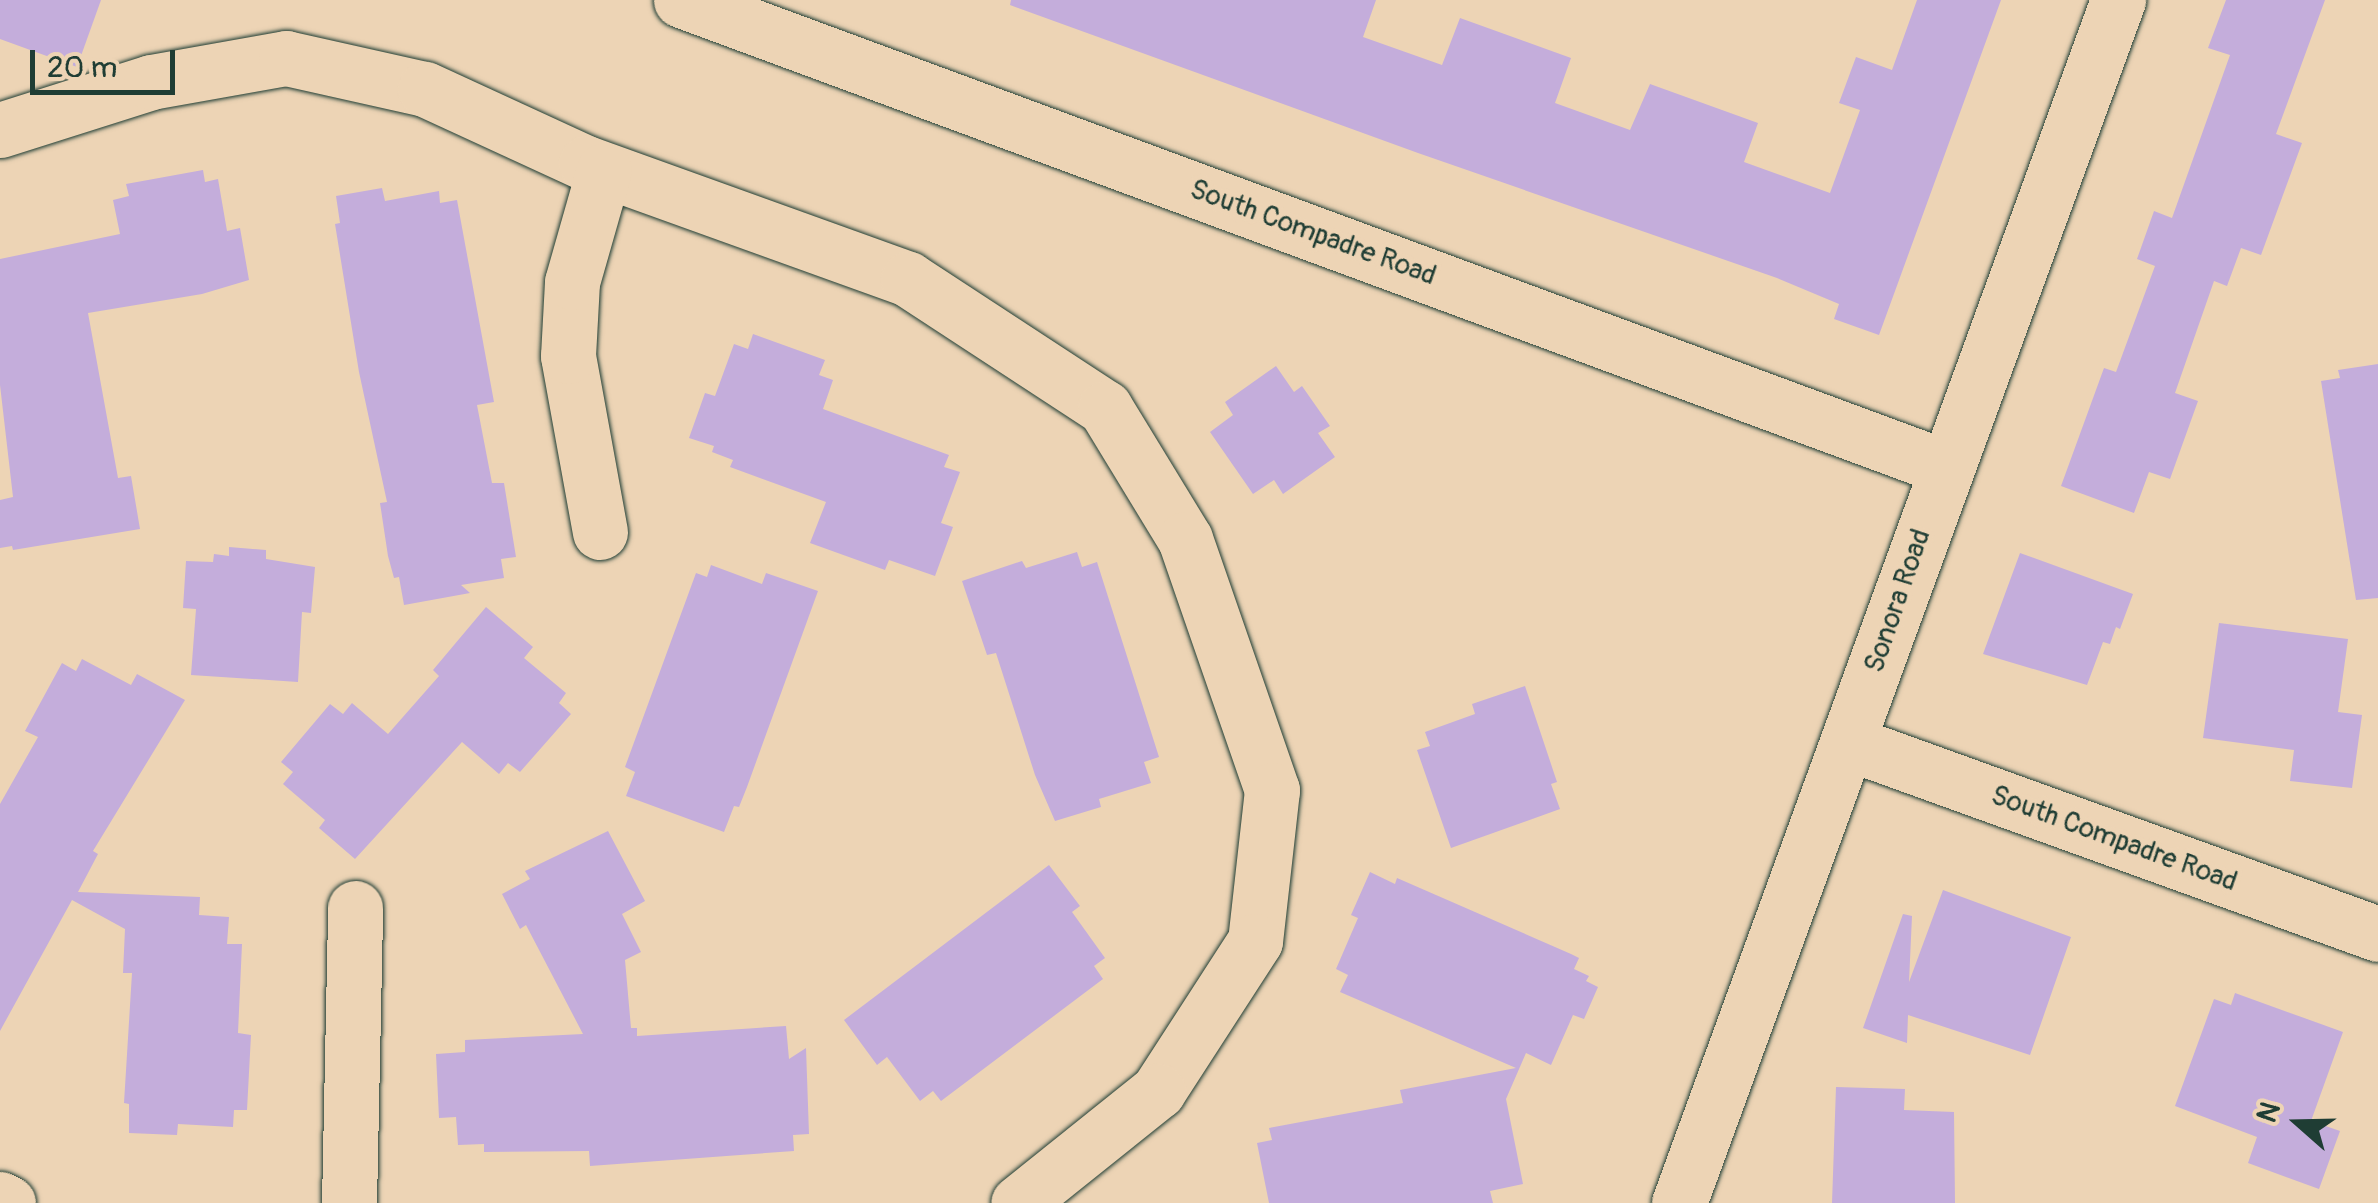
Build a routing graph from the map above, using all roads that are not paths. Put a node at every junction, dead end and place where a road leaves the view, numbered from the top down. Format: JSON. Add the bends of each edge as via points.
{"nodes":[{"id":1,"x":681,"y":0,"type":"edge"},
{"id":2,"x":2118,"y":0,"type":"edge"},
{"id":3,"x":0,"y":130,"type":"edge"},
{"id":4,"x":604,"y":170,"type":"junction"},
{"id":5,"x":1945,"y":467,"type":"junction"},
{"id":6,"x":600,"y":532,"type":"dead end"},
{"id":7,"x":1849,"y":743,"type":"junction"},
{"id":8,"x":355,"y":908,"type":"dead end"},
{"id":9,"x":2378,"y":934,"type":"edge"},
{"id":10,"x":0,"y":1199,"type":"edge"},
{"id":11,"x":8,"y":1203,"type":"edge"},
{"id":12,"x":349,"y":1203,"type":"edge"},
{"id":13,"x":1018,"y":1203,"type":"edge"},
{"id":14,"x":1679,"y":1203,"type":"edge"}],
"edges":[{"from":1,"to":5,"type":"street","name":"South Compadre Road"},
{"from":2,"to":5,"type":"street","name":"Sonora Road"},
{"from":3,"to":4,"type":"street","via":[[151,82],[286,58],[425,89]]},
{"from":4,"to":6,"type":"street","via":[[572,282],[568,356]]},
{"from":4,"to":13,"type":"street","via":[[908,279],[1105,408],[1184,539],[1272,790],[1255,941],[1158,1091]]},
{"from":5,"to":7,"type":"street","name":"Sonora Road"},
{"from":7,"to":9,"type":"street","name":"South Compadre Road"},
{"from":7,"to":14,"type":"street","name":"Sonora Road"},
{"from":8,"to":12,"type":"street"},
{"from":10,"to":11,"type":"street"}]}
